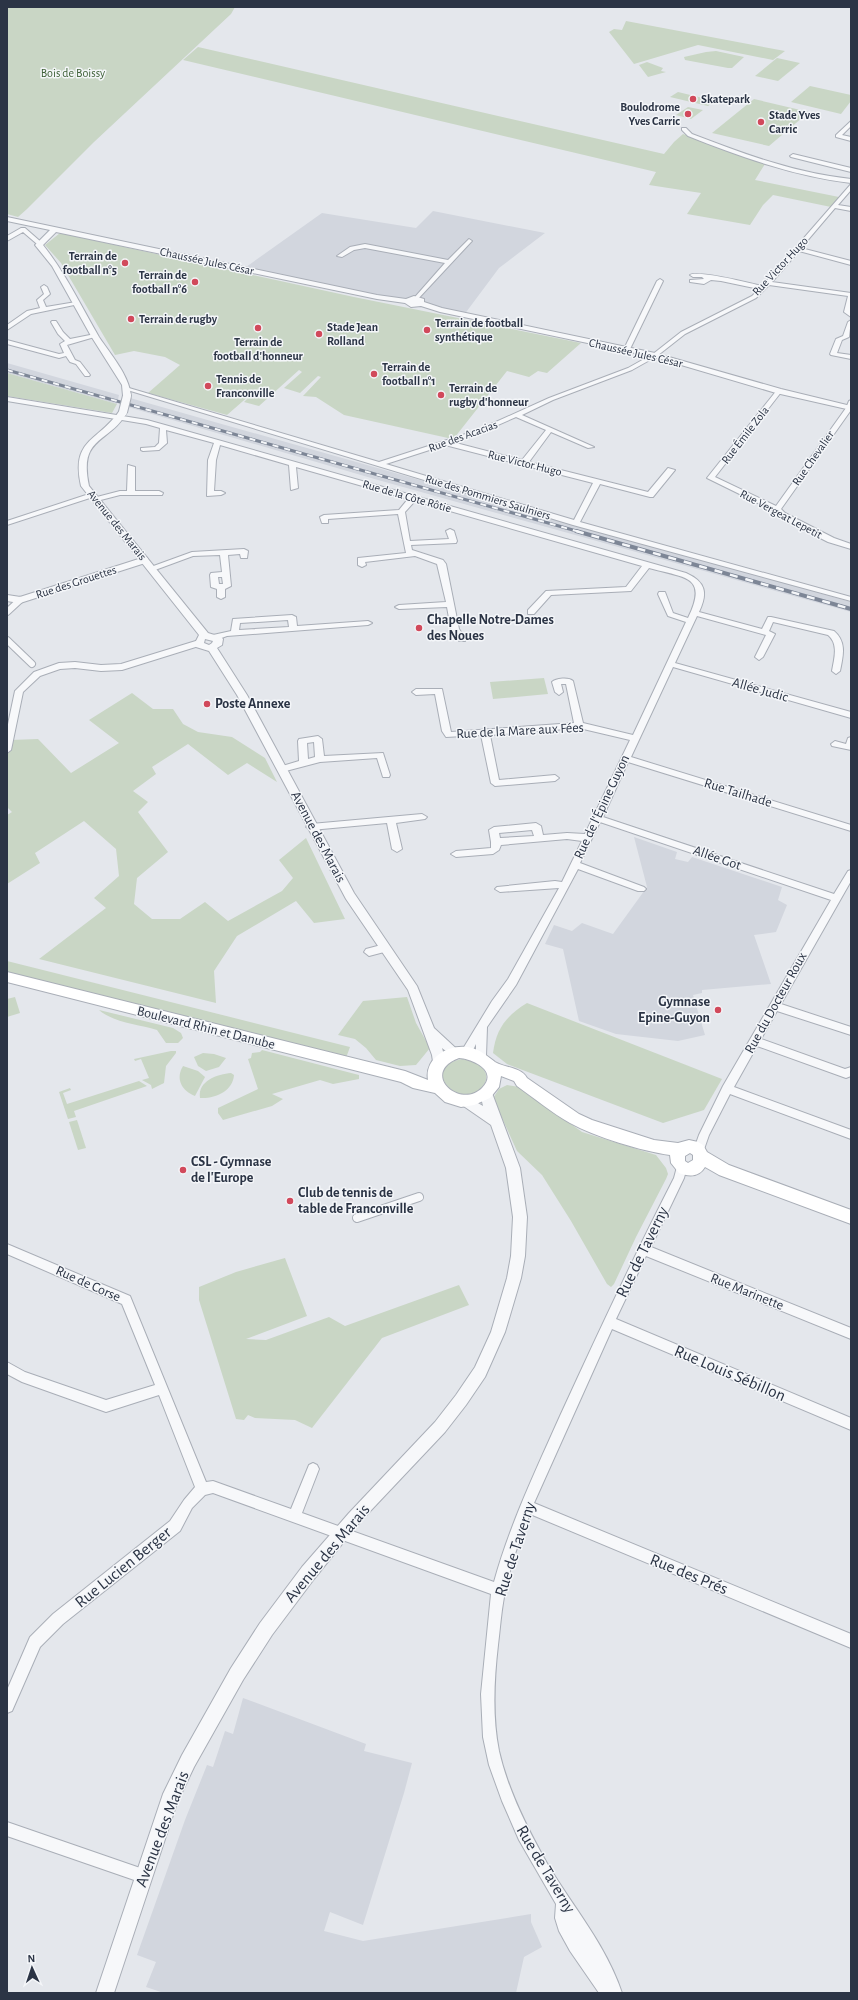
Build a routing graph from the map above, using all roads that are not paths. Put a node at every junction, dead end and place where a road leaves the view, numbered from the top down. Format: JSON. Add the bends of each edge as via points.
{"nodes":[{"id":1,"x":851,"y":123,"type":"edge"},
{"id":2,"x":684,"y":129,"type":"dead end"},
{"id":3,"x":851,"y":139,"type":"edge"},
{"id":4,"x":796,"y":157,"type":"dead end"},
{"id":5,"x":851,"y":170,"type":"edge"},
{"id":6,"x":851,"y":181,"type":"edge"},
{"id":7,"x":851,"y":186,"type":"edge"},
{"id":8,"x":834,"y":206,"type":"junction"},
{"id":9,"x":851,"y":209,"type":"edge"},
{"id":10,"x":7,"y":219,"type":"edge"},
{"id":11,"x":56,"y":229,"type":"junction"},
{"id":12,"x":7,"y":239,"type":"edge"},
{"id":13,"x":469,"y":241,"type":"dead end"},
{"id":14,"x":39,"y":243,"type":"junction"},
{"id":15,"x":798,"y":248,"type":"junction"},
{"id":16,"x":340,"y":256,"type":"dead end"},
{"id":17,"x":448,"y":262,"type":"junction"},
{"id":18,"x":851,"y":263,"type":"edge"},
{"id":19,"x":693,"y":274,"type":"dead end"},
{"id":20,"x":708,"y":278,"type":"junction"},
{"id":21,"x":660,"y":281,"type":"dead end"},
{"id":22,"x":692,"y":282,"type":"dead end"},
{"id":23,"x":765,"y":286,"type":"junction"},
{"id":24,"x":44,"y":287,"type":"dead end"},
{"id":25,"x":851,"y":295,"type":"edge"},
{"id":26,"x":419,"y":301,"type":"junction"},
{"id":27,"x":76,"y":304,"type":"junction"},
{"id":28,"x":44,"y":310,"type":"junction"},
{"id":29,"x":851,"y":316,"type":"edge"},
{"id":30,"x":54,"y":322,"type":"dead end"},
{"id":31,"x":851,"y":322,"type":"edge"},
{"id":32,"x":7,"y":328,"type":"edge"},
{"id":33,"x":94,"y":336,"type":"junction"},
{"id":34,"x":69,"y":340,"type":"junction"},
{"id":35,"x":7,"y":342,"type":"edge"},
{"id":36,"x":627,"y":349,"type":"junction"},
{"id":37,"x":69,"y":354,"type":"junction"},
{"id":38,"x":655,"y":355,"type":"junction"},
{"id":39,"x":851,"y":357,"type":"edge"},
{"id":40,"x":87,"y":375,"type":"dead end"},
{"id":41,"x":779,"y":391,"type":"junction"},
{"id":42,"x":127,"y":393,"type":"junction"},
{"id":43,"x":7,"y":399,"type":"edge"},
{"id":44,"x":850,"y":406,"type":"edge"},
{"id":45,"x":122,"y":414,"type":"junction"},
{"id":46,"x":516,"y":415,"type":"junction"},
{"id":47,"x":163,"y":426,"type":"junction"},
{"id":48,"x":550,"y":429,"type":"junction"},
{"id":49,"x":218,"y":442,"type":"junction"},
{"id":50,"x":446,"y":443,"type":"junction"},
{"id":51,"x":590,"y":447,"type":"dead end"},
{"id":52,"x":143,"y":449,"type":"dead end"},
{"id":53,"x":524,"y":462,"type":"junction"},
{"id":54,"x":292,"y":463,"type":"junction"},
{"id":55,"x":379,"y":464,"type":"junction"},
{"id":56,"x":131,"y":468,"type":"dead end"},
{"id":57,"x":671,"y":470,"type":"dead end"},
{"id":58,"x":711,"y":478,"type":"joint"},
{"id":59,"x":598,"y":481,"type":"junction"},
{"id":60,"x":294,"y":488,"type":"dead end"},
{"id":61,"x":131,"y":493,"type":"junction"},
{"id":62,"x":159,"y":493,"type":"dead end"},
{"id":63,"x":220,"y":493,"type":"dead end"},
{"id":64,"x":94,"y":498,"type":"junction"},
{"id":65,"x":413,"y":498,"type":"junction"},
{"id":66,"x":777,"y":509,"type":"junction"},
{"id":67,"x":402,"y":512,"type":"junction"},
{"id":68,"x":325,"y":521,"type":"dead end"},
{"id":69,"x":7,"y":522,"type":"edge"},
{"id":70,"x":576,"y":523,"type":"junction"},
{"id":71,"x":450,"y":531,"type":"dead end"},
{"id":72,"x":407,"y":543,"type":"junction"},
{"id":73,"x":851,"y":547,"type":"edge"},
{"id":74,"x":224,"y":553,"type":"junction"},
{"id":75,"x":414,"y":554,"type":"junction"},
{"id":76,"x":244,"y":556,"type":"dead end"},
{"id":77,"x":144,"y":560,"type":"junction"},
{"id":78,"x":362,"y":565,"type":"dead end"},
{"id":79,"x":647,"y":565,"type":"junction"},
{"id":80,"x":152,"y":568,"type":"junction"},
{"id":81,"x":226,"y":574,"type":"junction"},
{"id":82,"x":693,"y":579,"type":"joint"},
{"id":83,"x":220,"y":586,"type":"junction"},
{"id":84,"x":662,"y":594,"type":"dead end"},
{"id":85,"x":221,"y":597,"type":"dead end"},
{"id":86,"x":7,"y":598,"type":"edge"},
{"id":87,"x":851,"y":598,"type":"edge"},
{"id":88,"x":20,"y":600,"type":"junction"},
{"id":89,"x":450,"y":604,"type":"junction"},
{"id":90,"x":399,"y":607,"type":"dead end"},
{"id":91,"x":7,"y":612,"type":"edge"},
{"id":92,"x":531,"y":612,"type":"dead end"},
{"id":93,"x":692,"y":617,"type":"junction"},
{"id":94,"x":368,"y":623,"type":"dead end"},
{"id":95,"x":293,"y":629,"type":"junction"},
{"id":96,"x":764,"y":632,"type":"junction"},
{"id":97,"x":235,"y":634,"type":"junction"},
{"id":98,"x":216,"y":638,"type":"junction"},
{"id":99,"x":462,"y":639,"type":"dead end"},
{"id":100,"x":7,"y":640,"type":"edge"},
{"id":101,"x":202,"y":640,"type":"junction"},
{"id":102,"x":212,"y":648,"type":"junction"},
{"id":103,"x":759,"y":657,"type":"dead end"},
{"id":104,"x":32,"y":664,"type":"dead end"},
{"id":105,"x":670,"y":664,"type":"junction"},
{"id":106,"x":836,"y":671,"type":"dead end"},
{"id":107,"x":416,"y":692,"type":"dead end"},
{"id":108,"x":559,"y":692,"type":"dead end"},
{"id":109,"x":851,"y":715,"type":"edge"},
{"id":110,"x":579,"y":725,"type":"junction"},
{"id":111,"x":484,"y":733,"type":"junction"},
{"id":112,"x":635,"y":738,"type":"junction"},
{"id":113,"x":851,"y":740,"type":"edge"},
{"id":114,"x":835,"y":744,"type":"dead end"},
{"id":115,"x":7,"y":750,"type":"edge"},
{"id":116,"x":625,"y":758,"type":"junction"},
{"id":117,"x":320,"y":759,"type":"junction"},
{"id":118,"x":304,"y":764,"type":"junction"},
{"id":119,"x":282,"y":769,"type":"junction"},
{"id":120,"x":386,"y":776,"type":"dead end"},
{"id":121,"x":555,"y":778,"type":"dead end"},
{"id":122,"x":422,"y":817,"type":"dead end"},
{"id":123,"x":597,"y":818,"type":"junction"},
{"id":124,"x":392,"y":820,"type":"junction"},
{"id":125,"x":311,"y":827,"type":"junction"},
{"id":126,"x":851,"y":828,"type":"edge"},
{"id":127,"x":588,"y":838,"type":"junction"},
{"id":128,"x":397,"y":849,"type":"dead end"},
{"id":129,"x":456,"y":854,"type":"dead end"},
{"id":130,"x":574,"y":865,"type":"junction"},
{"id":131,"x":851,"y":873,"type":"edge"},
{"id":132,"x":565,"y":886,"type":"junction"},
{"id":133,"x":500,"y":889,"type":"dead end"},
{"id":134,"x":640,"y":889,"type":"dead end"},
{"id":135,"x":836,"y":898,"type":"junction"},
{"id":136,"x":385,"y":948,"type":"junction"},
{"id":137,"x":369,"y":952,"type":"dead end"},
{"id":138,"x":7,"y":977,"type":"edge"},
{"id":139,"x":774,"y":1006,"type":"junction"},
{"id":140,"x":426,"y":1024,"type":"junction"},
{"id":141,"x":482,"y":1028,"type":"junction"},
{"id":142,"x":851,"y":1031,"type":"edge"},
{"id":143,"x":755,"y":1042,"type":"junction"},
{"id":144,"x":460,"y":1053,"type":"junction"},
{"id":145,"x":486,"y":1061,"type":"junction"},
{"id":146,"x":437,"y":1067,"type":"junction"},
{"id":147,"x":851,"y":1071,"type":"edge"},
{"id":148,"x":406,"y":1077,"type":"junction"},
{"id":149,"x":522,"y":1082,"type":"junction"},
{"id":150,"x":438,"y":1088,"type":"junction"},
{"id":151,"x":489,"y":1089,"type":"junction"},
{"id":152,"x":727,"y":1089,"type":"junction"},
{"id":153,"x":466,"y":1100,"type":"junction"},
{"id":154,"x":495,"y":1121,"type":"junction"},
{"id":155,"x":851,"y":1135,"type":"edge"},
{"id":156,"x":689,"y":1160,"type":"junction"},
{"id":157,"x":419,"y":1197,"type":"dead end"},
{"id":158,"x":851,"y":1217,"type":"edge"},
{"id":159,"x":357,"y":1218,"type":"dead end"},
{"id":160,"x":7,"y":1249,"type":"edge"},
{"id":161,"x":643,"y":1249,"type":"junction"},
{"id":162,"x":609,"y":1322,"type":"junction"},
{"id":163,"x":851,"y":1334,"type":"edge"},
{"id":164,"x":7,"y":1368,"type":"edge"},
{"id":165,"x":162,"y":1388,"type":"junction"},
{"id":166,"x":851,"y":1424,"type":"edge"},
{"id":167,"x":313,"y":1470,"type":"dead end"},
{"id":168,"x":202,"y":1489,"type":"junction"},
{"id":169,"x":527,"y":1506,"type":"junction"},
{"id":170,"x":294,"y":1516,"type":"junction"},
{"id":171,"x":340,"y":1534,"type":"junction"},
{"id":172,"x":499,"y":1590,"type":"junction"},
{"id":173,"x":851,"y":1641,"type":"edge"},
{"id":174,"x":7,"y":1706,"type":"edge"},
{"id":175,"x":7,"y":1829,"type":"edge"},
{"id":176,"x":143,"y":1876,"type":"junction"},
{"id":177,"x":592,"y":1959,"type":"junction"},
{"id":178,"x":105,"y":1993,"type":"edge"},
{"id":179,"x":608,"y":1993,"type":"edge"},
{"id":180,"x":614,"y":1993,"type":"edge"}],
"edges":[{"from":1,"to":3,"type":"street","via":[[835,138]]},
{"from":2,"to":6,"type":"street","via":[[690,135],[762,162],[803,174]]},
{"from":4,"to":5,"type":"street"},
{"from":7,"to":8,"type":"street","name":"Rue Victor Hugo"},
{"from":8,"to":9,"type":"street"},
{"from":8,"to":15,"type":"street","name":"Rue Victor Hugo"},
{"from":10,"to":11,"type":"street","name":"Chaussée Jules César"},
{"from":11,"to":14,"type":"street"},
{"from":11,"to":26,"type":"street","name":"Chaussée Jules César","via":[[377,297],[407,301],[411,305]]},
{"from":12,"to":14,"type":"street","via":[[23,230]]},
{"from":13,"to":17,"type":"street"},
{"from":14,"to":27,"type":"street","via":[[56,266]]},
{"from":15,"to":18,"type":"street"},
{"from":15,"to":23,"type":"street","name":"Rue Victor Hugo"},
{"from":16,"to":17,"type":"street","via":[[352,248],[365,246]]},
{"from":17,"to":26,"type":"street"},
{"from":19,"to":20,"type":"street"},
{"from":20,"to":22,"type":"street","via":[[704,282]]},
{"from":20,"to":23,"type":"street"},
{"from":21,"to":36,"type":"street"},
{"from":23,"to":25,"type":"street"},
{"from":23,"to":38,"type":"street","name":"Rue Victor Hugo","via":[[754,297],[683,333]]},
{"from":24,"to":28,"type":"street","via":[[47,294],[40,300]]},
{"from":25,"to":29,"type":"street","via":[[847,312]]},
{"from":26,"to":36,"type":"street","name":"Chaussée Jules César","via":[[440,310]]},
{"from":27,"to":28,"type":"street"},
{"from":27,"to":33,"type":"street"},
{"from":28,"to":32,"type":"street","via":[[29,312]]},
{"from":30,"to":34,"type":"street","via":[[60,334]]},
{"from":31,"to":39,"type":"street","via":[[846,337],[839,339],[833,354]]},
{"from":33,"to":34,"type":"street"},
{"from":33,"to":42,"type":"street"},
{"from":34,"to":37,"type":"street","via":[[63,344]]},
{"from":35,"to":37,"type":"street","via":[[59,356]]},
{"from":36,"to":38,"type":"street","name":"Chaussée Jules César"},
{"from":37,"to":40,"type":"street","via":[[72,361],[78,363]]},
{"from":38,"to":41,"type":"street","name":"Chaussée Jules César"},
{"from":38,"to":46,"type":"street","name":"Rue des Acacias","via":[[630,369]]},
{"from":41,"to":44,"type":"street","name":"Chaussée Jules César"},
{"from":41,"to":58,"type":"street","name":"Rue Émile Zola"},
{"from":42,"to":45,"type":"street","bridge":true},
{"from":42,"to":55,"type":"street","name":"Rue des Pommiers Saulniers"},
{"from":43,"to":45,"type":"street","name":"Rue de la Côte Rôtie"},
{"from":44,"to":66,"type":"street","name":"Rue Chevalier"},
{"from":45,"to":47,"type":"street","name":"Rue de la Côte Rôtie"},
{"from":45,"to":64,"type":"street","name":"Avenue des Marais","via":[[93,441],[83,458],[82,475],[85,486]]},
{"from":46,"to":48,"type":"street"},
{"from":46,"to":50,"type":"street","name":"Rue des Acacias","via":[[480,432]]},
{"from":47,"to":49,"type":"street","name":"Rue de la Côte Rôtie"},
{"from":47,"to":52,"type":"street","via":[[163,443],[157,449]]},
{"from":48,"to":51,"type":"street"},
{"from":48,"to":53,"type":"street"},
{"from":49,"to":54,"type":"street","name":"Rue de la Côte Rôtie"},
{"from":49,"to":63,"type":"street","via":[[212,460],[210,494]]},
{"from":50,"to":53,"type":"street","name":"Rue Victor Hugo"},
{"from":50,"to":55,"type":"street","name":"Rue des Acacias"},
{"from":53,"to":59,"type":"street","name":"Rue Victor Hugo"},
{"from":54,"to":60,"type":"street"},
{"from":54,"to":65,"type":"street","name":"Rue de la Côte Rôtie"},
{"from":55,"to":70,"type":"street","name":"Rue des Pommiers Saulniers"},
{"from":56,"to":61,"type":"street"},
{"from":57,"to":59,"type":"street","name":"Rue Victor Hugo","via":[[650,494]]},
{"from":58,"to":66,"type":"street","name":"Rue Vergeat Lepetit"},
{"from":59,"to":70,"type":"street"},
{"from":61,"to":62,"type":"street"},
{"from":61,"to":64,"type":"street"},
{"from":64,"to":69,"type":"street"},
{"from":64,"to":77,"type":"street","name":"Avenue des Marais"},
{"from":65,"to":67,"type":"street"},
{"from":65,"to":79,"type":"street","name":"Rue de la Côte Rôtie"},
{"from":66,"to":73,"type":"street","name":"Rue Vergeat Lepetit","via":[[782,515],[831,540]]},
{"from":67,"to":68,"type":"street","via":[[324,518]]},
{"from":67,"to":72,"type":"street"},
{"from":70,"to":87,"type":"street","name":"Rue des Pommiers Saulniers"},
{"from":71,"to":72,"type":"street","via":[[453,541]]},
{"from":72,"to":75,"type":"street","via":[[408,551]]},
{"from":74,"to":76,"type":"street","via":[[244,552]]},
{"from":74,"to":80,"type":"street","via":[[192,554]]},
{"from":74,"to":81,"type":"street"},
{"from":75,"to":78,"type":"street","via":[[361,560]]},
{"from":75,"to":89,"type":"street","via":[[442,564]]},
{"from":77,"to":80,"type":"street","name":"Avenue des Marais"},
{"from":77,"to":88,"type":"street","name":"Rue des Grouettes"},
{"from":79,"to":82,"type":"street","name":"Rue de la Côte Rôtie"},
{"from":79,"to":92,"type":"street","via":[[628,589],[549,594]]},
{"from":80,"to":101,"type":"street","name":"Avenue des Marais"},
{"from":81,"to":83,"type":"street","via":[[227,586]]},
{"from":81,"to":83,"type":"street","via":[[214,575],[215,587]]},
{"from":82,"to":93,"type":"street","name":"Rue de l'Épine Guyon","via":[[702,592]]},
{"from":83,"to":85,"type":"street"},
{"from":84,"to":93,"type":"street","via":[[672,617]]},
{"from":86,"to":88,"type":"street","name":"Rue des Grouettes"},
{"from":88,"to":91,"type":"street"},
{"from":89,"to":90,"type":"street"},
{"from":89,"to":99,"type":"street","via":[[455,628]]},
{"from":93,"to":96,"type":"street"},
{"from":93,"to":105,"type":"street","name":"Rue de l'Épine Guyon"},
{"from":94,"to":95,"type":"street"},
{"from":95,"to":97,"type":"street"},
{"from":95,"to":97,"type":"street","via":[[292,618],[236,621]]},
{"from":96,"to":103,"type":"street","via":[[771,634]]},
{"from":96,"to":106,"type":"street","via":[[771,619],[831,633],[838,638],[839,643]]},
{"from":97,"to":98,"type":"street"},
{"from":98,"to":101,"type":"street"},
{"from":98,"to":102,"type":"street","via":[[218,643]]},
{"from":100,"to":104,"type":"street"},
{"from":101,"to":102,"type":"street","via":[[204,648]]},
{"from":101,"to":115,"type":"street","via":[[118,667],[59,666],[37,674],[19,691]]},
{"from":102,"to":119,"type":"street","name":"Avenue des Marais","via":[[242,695]]},
{"from":105,"to":109,"type":"street","name":"Allée Judic"},
{"from":105,"to":112,"type":"street","name":"Rue de l'Épine Guyon"},
{"from":107,"to":111,"type":"street","name":"Rue de la Mare aux Fées","via":[[439,691],[446,731],[449,735]]},
{"from":108,"to":110,"type":"street","via":[[556,682],[569,681]]},
{"from":110,"to":111,"type":"street","name":"Rue de la Mare aux Fées"},
{"from":110,"to":112,"type":"street","name":"Rue de la Mare aux Fées"},
{"from":111,"to":121,"type":"street","via":[[495,782]]},
{"from":112,"to":116,"type":"street","name":"Rue de l'Épine Guyon"},
{"from":113,"to":114,"type":"street","via":[[849,748]]},
{"from":116,"to":123,"type":"street","name":"Rue de l'Épine Guyon"},
{"from":116,"to":126,"type":"street","name":"Rue Tailhade"},
{"from":117,"to":118,"type":"street"},
{"from":117,"to":118,"type":"street","via":[[318,739],[302,741]]},
{"from":117,"to":120,"type":"street","via":[[380,755]]},
{"from":118,"to":119,"type":"street"},
{"from":119,"to":125,"type":"street","name":"Avenue des Marais"},
{"from":122,"to":124,"type":"street"},
{"from":123,"to":127,"type":"street","name":"Rue de l'Épine Guyon"},
{"from":123,"to":135,"type":"street","name":"Allée Got"},
{"from":124,"to":125,"type":"street"},
{"from":124,"to":128,"type":"street"},
{"from":125,"to":136,"type":"street","name":"Avenue des Marais","via":[[350,896]]},
{"from":127,"to":129,"type":"street","via":[[582,836],[496,842],[493,851]]},
{"from":127,"to":130,"type":"street","name":"Rue de l'Épine Guyon"},
{"from":130,"to":132,"type":"street","name":"Rue de l'Épine Guyon"},
{"from":130,"to":134,"type":"street"},
{"from":131,"to":135,"type":"street","name":"Rue du Docteur Roux"},
{"from":132,"to":133,"type":"street","via":[[555,884]]},
{"from":132,"to":141,"type":"street","name":"Rue de l'Épine Guyon","via":[[512,982]]},
{"from":135,"to":139,"type":"street","name":"Rue du Docteur Roux"},
{"from":136,"to":137,"type":"street"},
{"from":136,"to":140,"type":"street","name":"Avenue des Marais","via":[[413,989]]},
{"from":138,"to":148,"type":"main road","name":"Boulevard Rhin et Danube"},
{"from":139,"to":142,"type":"street"},
{"from":139,"to":143,"type":"street","name":"Rue du Docteur Roux"},
{"from":140,"to":144,"type":"street","name":"Avenue des Marais","via":[[436,1038]]},
{"from":140,"to":146,"type":"street","name":"Avenue des Marais","via":[[438,1055]]},
{"from":141,"to":144,"type":"street","name":"Rue de l'Épine Guyon"},
{"from":141,"to":145,"type":"street","name":"Rue de l'Épine Guyon"},
{"from":143,"to":147,"type":"street","via":[[846,1074]]},
{"from":143,"to":152,"type":"street","name":"Rue du Docteur Roux"},
{"from":144,"to":145,"type":"main road"},
{"from":144,"to":146,"type":"main road","via":[[443,1059]]},
{"from":145,"to":149,"type":"main road","via":[[519,1077]]},
{"from":145,"to":151,"type":"main road","via":[[494,1078]]},
{"from":146,"to":148,"type":"main road","name":"Boulevard Rhin et Danube"},
{"from":146,"to":150,"type":"main road","via":[[434,1076]]},
{"from":148,"to":150,"type":"main road","name":"Boulevard Rhin et Danube","via":[[418,1084]]},
{"from":149,"to":151,"type":"main road"},
{"from":149,"to":156,"type":"main road","via":[[583,1123]]},
{"from":150,"to":153,"type":"main road","via":[[450,1098]]},
{"from":151,"to":153,"type":"main road","via":[[474,1100]]},
{"from":151,"to":154,"type":"street","name":"Avenue des Marais"},
{"from":152,"to":155,"type":"street"},
{"from":152,"to":156,"type":"street","name":"Rue du Docteur Roux"},
{"from":153,"to":154,"type":"street","name":"Avenue des Marais"},
{"from":154,"to":171,"type":"street","name":"Avenue des Marais","via":[[513,1168],[520,1217],[514,1278],[498,1332],[480,1372],[440,1427]]},
{"from":156,"to":158,"type":"main road","via":[[724,1170]]},
{"from":156,"to":161,"type":"street","name":"Rue de Taverny"},
{"from":157,"to":159,"type":"street"},
{"from":160,"to":165,"type":"street","name":"Rue de Corse","via":[[126,1300]]},
{"from":161,"to":162,"type":"street","name":"Rue de Taverny"},
{"from":161,"to":163,"type":"street","name":"Rue Marinette"},
{"from":162,"to":166,"type":"street","name":"Rue Louis Sébillon"},
{"from":162,"to":169,"type":"street","name":"Rue de Taverny"},
{"from":164,"to":165,"type":"street","via":[[22,1376],[106,1406]]},
{"from":165,"to":168,"type":"street","name":"Rue de Corse"},
{"from":167,"to":170,"type":"street"},
{"from":168,"to":170,"type":"street","via":[[213,1487]]},
{"from":168,"to":174,"type":"street","name":"Rue Lucien Berger","via":[[188,1504],[175,1526],[58,1619],[35,1642]]},
{"from":169,"to":172,"type":"street","name":"Rue de Taverny"},
{"from":169,"to":173,"type":"street","name":"Rue des Prés"},
{"from":170,"to":171,"type":"street"},
{"from":171,"to":172,"type":"street"},
{"from":171,"to":176,"type":"street","name":"Avenue des Marais","via":[[287,1600],[237,1674],[169,1800]]},
{"from":172,"to":177,"type":"street","name":"Rue de Taverny","via":[[487,1698],[495,1762],[522,1835],[563,1902],[562,1918],[578,1935]]},
{"from":175,"to":176,"type":"street"},
{"from":176,"to":178,"type":"street","name":"Avenue des Marais"},
{"from":177,"to":179,"type":"street","via":[[597,1979]]},
{"from":177,"to":180,"type":"street","via":[[608,1975]]}]}
